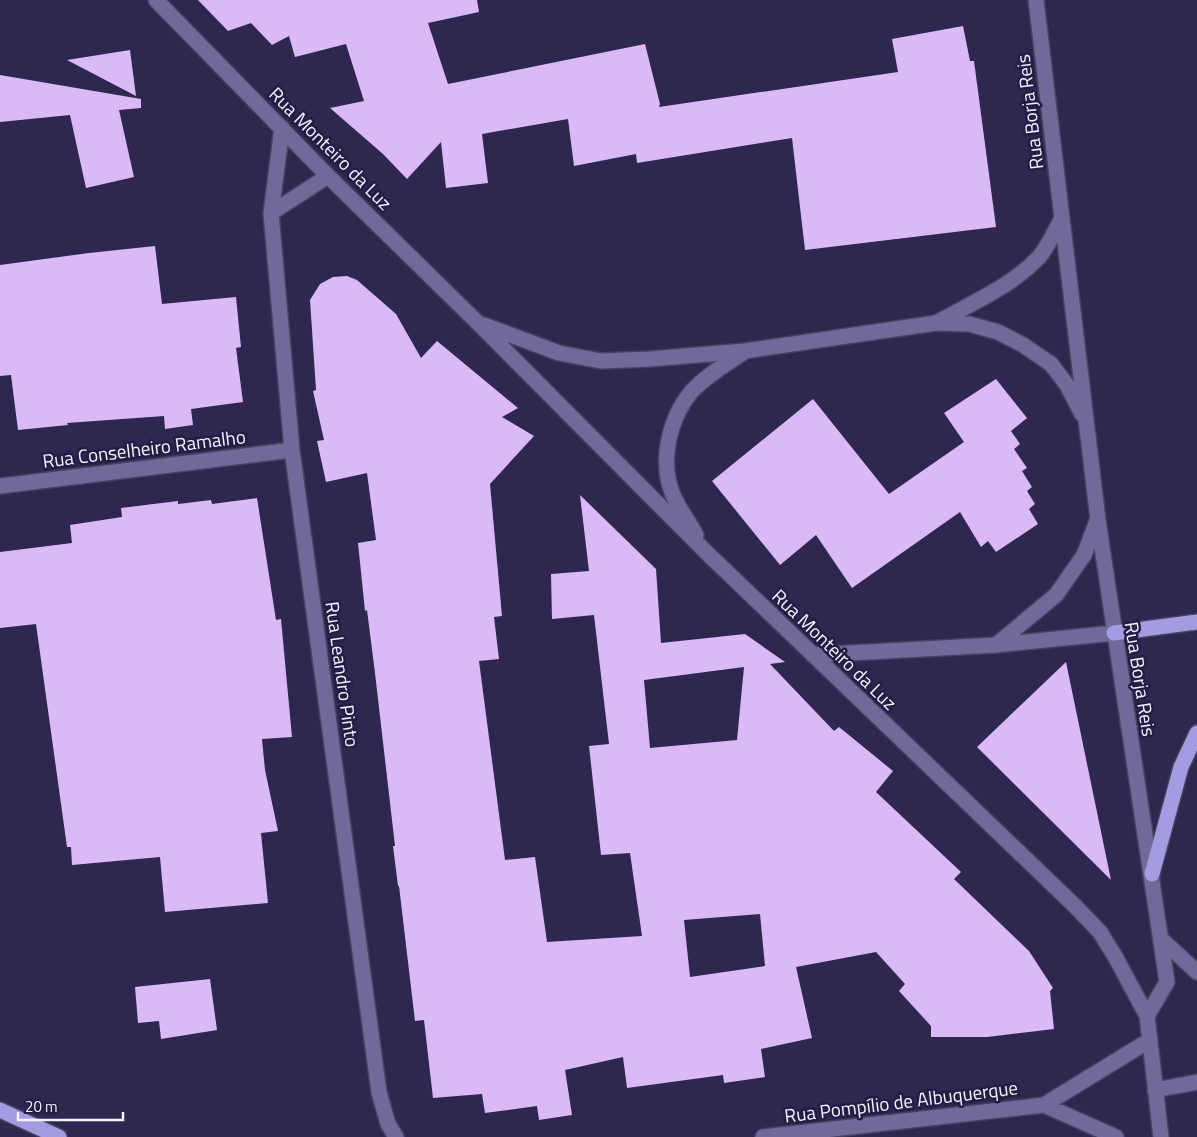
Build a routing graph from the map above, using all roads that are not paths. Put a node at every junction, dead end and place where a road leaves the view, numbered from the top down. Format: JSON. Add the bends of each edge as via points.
{"nodes":[{"id":1,"x":156,"y":0,"type":"edge"},
{"id":2,"x":1036,"y":0,"type":"edge"},
{"id":3,"x":282,"y":128,"type":"junction"},
{"id":4,"x":328,"y":176,"type":"junction"},
{"id":5,"x":270,"y":213,"type":"junction"},
{"id":6,"x":1061,"y":220,"type":"junction"},
{"id":7,"x":478,"y":323,"type":"junction"},
{"id":8,"x":936,"y":323,"type":"junction"},
{"id":9,"x":745,"y":351,"type":"junction"},
{"id":10,"x":1086,"y":422,"type":"junction"},
{"id":11,"x":292,"y":450,"type":"junction"},
{"id":12,"x":0,"y":486,"type":"edge"},
{"id":13,"x":1098,"y":520,"type":"junction"},
{"id":14,"x":706,"y":552,"type":"junction"},
{"id":15,"x":1197,"y":622,"type":"edge"},
{"id":16,"x":1114,"y":633,"type":"junction"},
{"id":17,"x":996,"y":645,"type":"junction"},
{"id":18,"x":813,"y":655,"type":"junction"},
{"id":19,"x":1197,"y":733,"type":"edge"},
{"id":20,"x":1152,"y":874,"type":"junction"},
{"id":21,"x":1161,"y":939,"type":"junction"},
{"id":22,"x":1197,"y":972,"type":"edge"},
{"id":23,"x":1147,"y":1016,"type":"junction"},
{"id":24,"x":1150,"y":1040,"type":"junction"},
{"id":25,"x":1197,"y":1082,"type":"edge"},
{"id":26,"x":1155,"y":1090,"type":"junction"},
{"id":27,"x":1044,"y":1105,"type":"junction"},
{"id":28,"x":0,"y":1110,"type":"edge"},
{"id":29,"x":59,"y":1137,"type":"edge"},
{"id":30,"x":396,"y":1137,"type":"edge"},
{"id":31,"x":763,"y":1137,"type":"edge"},
{"id":32,"x":1116,"y":1137,"type":"edge"},
{"id":33,"x":1161,"y":1137,"type":"edge"}],
"edges":[{"from":1,"to":3,"type":"street","name":"Rua Monteiro da Luz"},
{"from":2,"to":6,"type":"street","name":"Rua Borja Reis"},
{"from":3,"to":4,"type":"street","name":"Rua Monteiro da Luz"},
{"from":3,"to":5,"type":"street","name":"Rua Leandro Pinto"},
{"from":4,"to":5,"type":"street"},
{"from":4,"to":7,"type":"street","name":"Rua Monteiro da Luz"},
{"from":5,"to":11,"type":"street","name":"Rua Leandro Pinto"},
{"from":6,"to":8,"type":"street","via":[[1040,256],[1021,272]]},
{"from":6,"to":10,"type":"street","name":"Rua Borja Reis"},
{"from":7,"to":9,"type":"street","name":"Rua Monteiro da Luz","via":[[559,353],[601,361]]},
{"from":7,"to":14,"type":"street","name":"Rua Monteiro da Luz"},
{"from":8,"to":9,"type":"street","name":"Rua Monteiro da Luz"},
{"from":8,"to":10,"type":"street","name":"Rua Monteiro da Luz","via":[[984,327],[1023,345],[1051,364],[1067,385]]},
{"from":9,"to":14,"type":"street","via":[[712,372],[692,392],[676,416],[668,447],[666,469],[673,495]]},
{"from":10,"to":13,"type":"street","name":"Rua Borja Reis"},
{"from":11,"to":12,"type":"street","name":"Rua Conselheiro Ramalho"},
{"from":11,"to":30,"type":"street","name":"Rua Leandro Pinto","via":[[379,1092],[388,1124]]},
{"from":13,"to":16,"type":"street","name":"Rua Borja Reis"},
{"from":13,"to":17,"type":"street","via":[[1084,555],[1056,595]]},
{"from":14,"to":18,"type":"street","name":"Rua Monteiro da Luz"},
{"from":15,"to":16,"type":"highway"},
{"from":16,"to":17,"type":"street"},
{"from":16,"to":20,"type":"street","name":"Rua Borja Reis"},
{"from":17,"to":18,"type":"street"},
{"from":18,"to":23,"type":"street","name":"Rua Monteiro da Luz","via":[[1094,926],[1116,958]]},
{"from":19,"to":20,"type":"highway","via":[[1181,768]]},
{"from":20,"to":21,"type":"street","name":"Rua Borja Reis"},
{"from":21,"to":22,"type":"street"},
{"from":21,"to":23,"type":"street","name":"Rua Borja Reis","via":[[1168,982]]},
{"from":23,"to":24,"type":"street"},
{"from":24,"to":26,"type":"street"},
{"from":24,"to":27,"type":"street","name":"Rua Pompílio de Albuquerque"},
{"from":25,"to":26,"type":"street"},
{"from":26,"to":33,"type":"street"},
{"from":27,"to":31,"type":"street","name":"Rua Pompílio de Albuquerque"},
{"from":27,"to":32,"type":"street","name":"Rua Pompílio de Albuquerque"},
{"from":28,"to":29,"type":"highway"}]}
